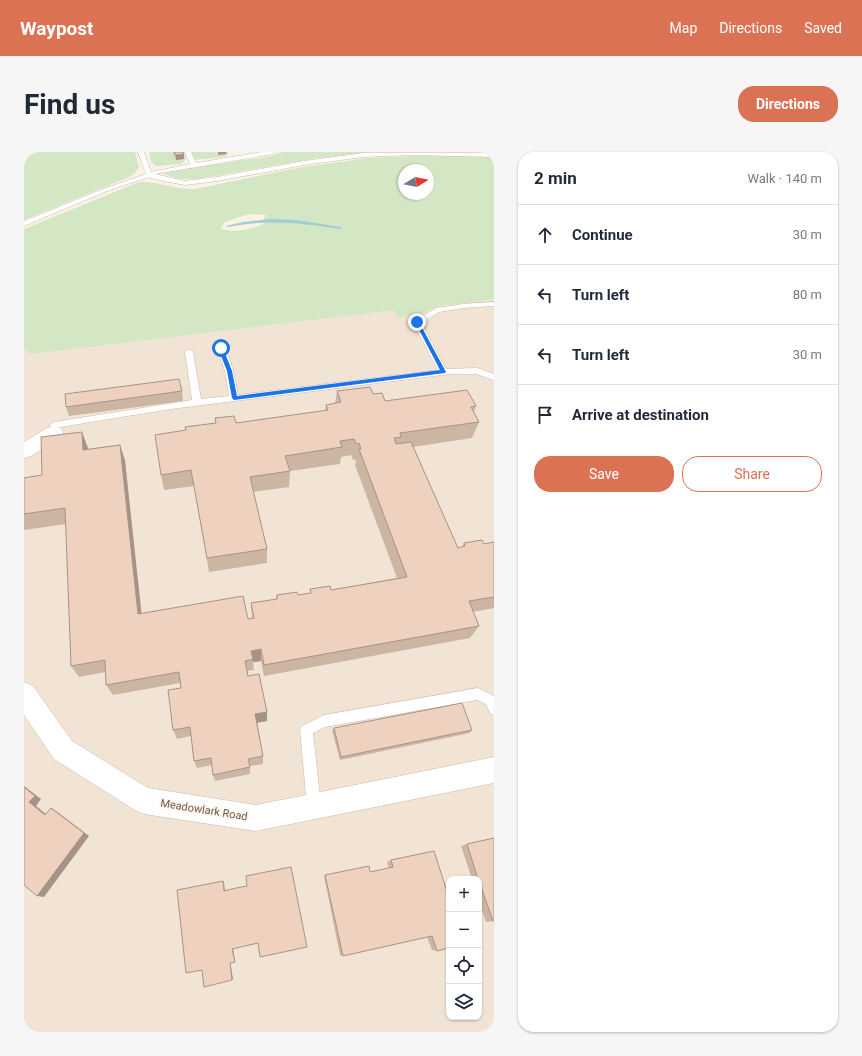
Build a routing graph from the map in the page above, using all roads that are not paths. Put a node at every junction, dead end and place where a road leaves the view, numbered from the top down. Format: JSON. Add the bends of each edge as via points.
{"nodes":[{"id":1,"x":142,"y":152,"type":"edge"},
{"id":2,"x":188,"y":152,"type":"edge"},
{"id":3,"x":272,"y":152,"type":"edge"},
{"id":4,"x":235,"y":155,"type":"edge"},
{"id":5,"x":494,"y":155,"type":"edge"},
{"id":6,"x":193,"y":164,"type":"junction"},
{"id":7,"x":149,"y":174,"type":"junction"},
{"id":8,"x":24,"y":224,"type":"edge"},
{"id":9,"x":494,"y":304,"type":"edge"},
{"id":10,"x":221,"y":348,"type":"dead end"},
{"id":11,"x":189,"y":352,"type":"dead end"},
{"id":12,"x":443,"y":372,"type":"junction"},
{"id":13,"x":494,"y":377,"type":"edge"},
{"id":14,"x":234,"y":398,"type":"junction"},
{"id":15,"x":197,"y":403,"type":"junction"},
{"id":16,"x":54,"y":429,"type":"joint"},
{"id":17,"x":24,"y":450,"type":"edge"},
{"id":18,"x":24,"y":694,"type":"edge"},
{"id":19,"x":494,"y":709,"type":"edge"},
{"id":20,"x":494,"y":770,"type":"edge"},
{"id":21,"x":314,"y":806,"type":"junction"}],
"edges":[{"from":1,"to":7,"type":"lane"},
{"from":2,"to":6,"type":"lane"},
{"from":3,"to":4,"type":"lane"},
{"from":4,"to":6,"type":"lane"},
{"from":5,"to":7,"type":"lane","via":[[364,155],[185,183]]},
{"from":6,"to":7,"type":"lane"},
{"from":7,"to":8,"type":"lane"},
{"from":9,"to":12,"type":"lane","via":[[437,310],[417,322]]},
{"from":10,"to":14,"type":"lane"},
{"from":11,"to":15,"type":"lane"},
{"from":12,"to":13,"type":"lane","via":[[477,371]]},
{"from":12,"to":14,"type":"lane"},
{"from":14,"to":15,"type":"lane"},
{"from":15,"to":16,"type":"lane"},
{"from":16,"to":17,"type":"street"},
{"from":18,"to":21,"type":"street","name":"Meadowlark Road","via":[[63,750],[144,800],[256,818]]},
{"from":19,"to":21,"type":"lane","via":[[490,700],[478,694],[324,721],[306,730]]},
{"from":20,"to":21,"type":"street","name":"Meadowlark Road"}]}
